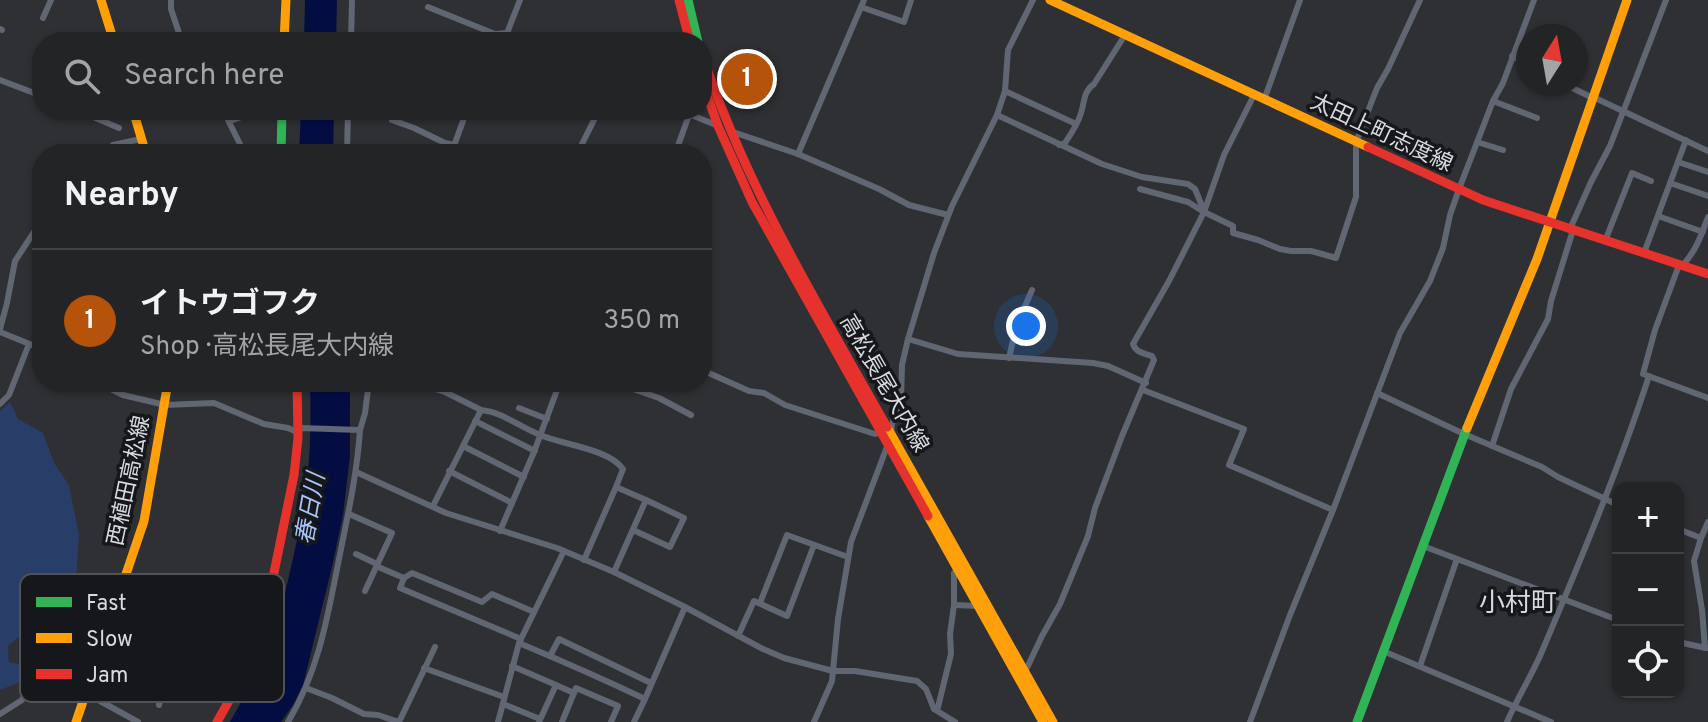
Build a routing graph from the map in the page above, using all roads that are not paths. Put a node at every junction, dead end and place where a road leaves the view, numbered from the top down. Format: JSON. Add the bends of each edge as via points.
{"nodes":[{"id":1,"x":51,"y":0,"type":"edge"},
{"id":2,"x":101,"y":0,"type":"edge"},
{"id":3,"x":171,"y":0,"type":"edge"},
{"id":4,"x":286,"y":0,"type":"edge"},
{"id":5,"x":352,"y":0,"type":"edge"},
{"id":6,"x":520,"y":0,"type":"edge"},
{"id":7,"x":679,"y":0,"type":"edge"},
{"id":8,"x":688,"y":0,"type":"edge"},
{"id":9,"x":911,"y":0,"type":"edge"},
{"id":10,"x":1033,"y":0,"type":"edge"},
{"id":11,"x":1050,"y":0,"type":"edge"},
{"id":12,"x":1300,"y":0,"type":"edge"},
{"id":13,"x":1420,"y":0,"type":"edge"},
{"id":14,"x":1534,"y":0,"type":"edge"},
{"id":15,"x":1626,"y":0,"type":"edge"},
{"id":16,"x":1666,"y":0,"type":"edge"},
{"id":17,"x":862,"y":3,"type":"edge"},
{"id":18,"x":428,"y":7,"type":"dead end"},
{"id":19,"x":43,"y":18,"type":"dead end"},
{"id":20,"x":111,"y":32,"type":"edge"},
{"id":21,"x":179,"y":32,"type":"edge"},
{"id":22,"x":284,"y":32,"type":"edge"},
{"id":23,"x":351,"y":32,"type":"edge"},
{"id":24,"x":490,"y":32,"type":"edge"},
{"id":25,"x":507,"y":32,"type":"edge"},
{"id":26,"x":687,"y":32,"type":"edge"},
{"id":27,"x":696,"y":32,"type":"edge"},
{"id":28,"x":1125,"y":35,"type":"junction"},
{"id":29,"x":1512,"y":56,"type":"junction"},
{"id":30,"x":1516,"y":58,"type":"edge"},
{"id":31,"x":0,"y":80,"type":"edge"},
{"id":32,"x":712,"y":83,"type":"edge"},
{"id":33,"x":1005,"y":91,"type":"junction"},
{"id":34,"x":32,"y":92,"type":"edge"},
{"id":35,"x":1254,"y":95,"type":"junction"},
{"id":36,"x":1588,"y":96,"type":"edge"},
{"id":37,"x":1593,"y":98,"type":"junction"},
{"id":38,"x":1264,"y":100,"type":"junction"},
{"id":39,"x":1493,"y":101,"type":"junction"},
{"id":40,"x":712,"y":109,"type":"edge"},
{"id":41,"x":1622,"y":110,"type":"junction"},
{"id":42,"x":997,"y":115,"type":"junction"},
{"id":43,"x":1537,"y":118,"type":"dead end"},
{"id":44,"x":136,"y":120,"type":"edge"},
{"id":45,"x":233,"y":120,"type":"edge"},
{"id":46,"x":282,"y":120,"type":"edge"},
{"id":47,"x":348,"y":120,"type":"edge"},
{"id":48,"x":392,"y":120,"type":"dead end"},
{"id":49,"x":464,"y":120,"type":"edge"},
{"id":50,"x":594,"y":120,"type":"edge"},
{"id":51,"x":687,"y":120,"type":"edge"},
{"id":52,"x":702,"y":120,"type":"edge"},
{"id":53,"x":102,"y":121,"type":"edge"},
{"id":54,"x":230,"y":121,"type":"joint"},
{"id":55,"x":1076,"y":124,"type":"junction"},
{"id":56,"x":718,"y":126,"type":"junction"},
{"id":57,"x":119,"y":128,"type":"dead end"},
{"id":58,"x":729,"y":131,"type":"junction"},
{"id":59,"x":141,"y":139,"type":"junction"},
{"id":60,"x":1686,"y":140,"type":"junction"},
{"id":61,"x":1356,"y":142,"type":"junction"},
{"id":62,"x":1477,"y":142,"type":"junction"},
{"id":63,"x":118,"y":144,"type":"edge"},
{"id":64,"x":143,"y":144,"type":"edge"},
{"id":65,"x":240,"y":144,"type":"edge"},
{"id":66,"x":281,"y":144,"type":"edge"},
{"id":67,"x":347,"y":144,"type":"edge"},
{"id":68,"x":450,"y":144,"type":"edge"},
{"id":69,"x":455,"y":144,"type":"edge"},
{"id":70,"x":582,"y":144,"type":"edge"},
{"id":71,"x":679,"y":144,"type":"edge"},
{"id":72,"x":1059,"y":145,"type":"junction"},
{"id":73,"x":1503,"y":150,"type":"dead end"},
{"id":74,"x":1708,"y":151,"type":"edge"},
{"id":75,"x":798,"y":154,"type":"junction"},
{"id":76,"x":1678,"y":162,"type":"junction"},
{"id":77,"x":1708,"y":172,"type":"edge"},
{"id":78,"x":1651,"y":181,"type":"dead end"},
{"id":79,"x":1670,"y":183,"type":"junction"},
{"id":80,"x":1140,"y":189,"type":"dead end"},
{"id":81,"x":1459,"y":189,"type":"junction"},
{"id":82,"x":1708,"y":196,"type":"edge"},
{"id":83,"x":1203,"y":209,"type":"junction"},
{"id":84,"x":948,"y":215,"type":"junction"},
{"id":85,"x":1658,"y":216,"type":"junction"},
{"id":86,"x":1708,"y":217,"type":"edge"},
{"id":87,"x":1549,"y":223,"type":"junction"},
{"id":88,"x":1572,"y":230,"type":"junction"},
{"id":89,"x":1703,"y":232,"type":"junction"},
{"id":90,"x":32,"y":235,"type":"edge"},
{"id":91,"x":1605,"y":241,"type":"junction"},
{"id":92,"x":1699,"y":241,"type":"junction"},
{"id":93,"x":1708,"y":245,"type":"edge"},
{"id":94,"x":1644,"y":253,"type":"junction"},
{"id":95,"x":788,"y":260,"type":"junction"},
{"id":96,"x":1680,"y":265,"type":"junction"},
{"id":97,"x":1708,"y":274,"type":"edge"},
{"id":98,"x":1032,"y":290,"type":"dead end"},
{"id":99,"x":0,"y":331,"type":"edge"},
{"id":100,"x":908,"y":339,"type":"junction"},
{"id":101,"x":29,"y":344,"type":"junction"},
{"id":102,"x":32,"y":345,"type":"edge"},
{"id":103,"x":1009,"y":358,"type":"junction"},
{"id":104,"x":712,"y":374,"type":"edge"},
{"id":105,"x":1649,"y":376,"type":"junction"},
{"id":106,"x":1144,"y":386,"type":"junction"},
{"id":107,"x":117,"y":392,"type":"edge"},
{"id":108,"x":167,"y":392,"type":"edge"},
{"id":109,"x":297,"y":392,"type":"edge"},
{"id":110,"x":368,"y":392,"type":"edge"},
{"id":111,"x":445,"y":392,"type":"edge"},
{"id":112,"x":556,"y":392,"type":"edge"},
{"id":113,"x":642,"y":392,"type":"edge"},
{"id":114,"x":1377,"y":393,"type":"junction"},
{"id":115,"x":1708,"y":398,"type":"edge"},
{"id":116,"x":0,"y":404,"type":"edge"},
{"id":117,"x":165,"y":405,"type":"junction"},
{"id":118,"x":519,"y":408,"type":"dead end"},
{"id":119,"x":481,"y":410,"type":"junction"},
{"id":120,"x":691,"y":415,"type":"dead end"},
{"id":121,"x":547,"y":419,"type":"junction"},
{"id":122,"x":475,"y":421,"type":"junction"},
{"id":123,"x":357,"y":429,"type":"junction"},
{"id":124,"x":297,"y":432,"type":"junction"},
{"id":125,"x":880,"y":432,"type":"junction"},
{"id":126,"x":891,"y":434,"type":"junction"},
{"id":127,"x":1464,"y":434,"type":"junction"},
{"id":128,"x":541,"y":436,"type":"junction"},
{"id":129,"x":887,"y":445,"type":"junction"},
{"id":130,"x":463,"y":446,"type":"junction"},
{"id":131,"x":1492,"y":446,"type":"junction"},
{"id":132,"x":535,"y":451,"type":"junction"},
{"id":133,"x":449,"y":471,"type":"junction"},
{"id":134,"x":356,"y":472,"type":"junction"},
{"id":135,"x":524,"y":477,"type":"junction"},
{"id":136,"x":616,"y":487,"type":"junction"},
{"id":137,"x":1604,"y":499,"type":"junction"},
{"id":138,"x":646,"y":500,"type":"junction"},
{"id":139,"x":1612,"y":502,"type":"edge"},
{"id":140,"x":512,"y":503,"type":"junction"},
{"id":141,"x":433,"y":506,"type":"junction"},
{"id":142,"x":1333,"y":510,"type":"junction"},
{"id":143,"x":349,"y":514,"type":"junction"},
{"id":144,"x":1708,"y":525,"type":"edge"},
{"id":145,"x":633,"y":530,"type":"junction"},
{"id":146,"x":500,"y":531,"type":"junction"},
{"id":147,"x":1684,"y":531,"type":"edge"},
{"id":148,"x":1701,"y":538,"type":"junction"},
{"id":149,"x":814,"y":545,"type":"junction"},
{"id":150,"x":1423,"y":546,"type":"junction"},
{"id":151,"x":564,"y":551,"type":"junction"},
{"id":152,"x":356,"y":554,"type":"dead end"},
{"id":153,"x":848,"y":557,"type":"junction"},
{"id":154,"x":1457,"y":559,"type":"junction"},
{"id":155,"x":584,"y":560,"type":"junction"},
{"id":156,"x":377,"y":565,"type":"junction"},
{"id":157,"x":958,"y":570,"type":"junction"},
{"id":158,"x":614,"y":572,"type":"junction"},
{"id":159,"x":126,"y":574,"type":"edge"},
{"id":160,"x":275,"y":574,"type":"edge"},
{"id":161,"x":404,"y":578,"type":"junction"},
{"id":162,"x":365,"y":591,"type":"dead end"},
{"id":163,"x":1563,"y":599,"type":"junction"},
{"id":164,"x":760,"y":603,"type":"junction"},
{"id":165,"x":954,"y":605,"type":"junction"},
{"id":166,"x":978,"y":606,"type":"junction"},
{"id":167,"x":685,"y":607,"type":"junction"},
{"id":168,"x":534,"y":612,"type":"junction"},
{"id":169,"x":1612,"y":618,"type":"edge"},
{"id":170,"x":738,"y":636,"type":"junction"},
{"id":171,"x":520,"y":641,"type":"junction"},
{"id":172,"x":1684,"y":643,"type":"edge"},
{"id":173,"x":435,"y":647,"type":"dead end"},
{"id":174,"x":1706,"y":648,"type":"edge"},
{"id":175,"x":1383,"y":651,"type":"junction"},
{"id":176,"x":550,"y":656,"type":"junction"},
{"id":177,"x":512,"y":666,"type":"junction"},
{"id":178,"x":1420,"y":666,"type":"junction"},
{"id":179,"x":424,"y":668,"type":"junction"},
{"id":180,"x":833,"y":671,"type":"junction"},
{"id":181,"x":1025,"y":671,"type":"junction"},
{"id":182,"x":1021,"y":682,"type":"junction"},
{"id":183,"x":651,"y":683,"type":"junction"},
{"id":184,"x":556,"y":685,"type":"junction"},
{"id":185,"x":306,"y":688,"type":"junction"},
{"id":186,"x":574,"y":693,"type":"junction"},
{"id":187,"x":645,"y":699,"type":"junction"},
{"id":188,"x":504,"y":700,"type":"junction"},
{"id":189,"x":20,"y":701,"type":"edge"},
{"id":190,"x":83,"y":702,"type":"edge"},
{"id":191,"x":103,"y":702,"type":"edge"},
{"id":192,"x":160,"y":702,"type":"edge"},
{"id":193,"x":228,"y":702,"type":"edge"},
{"id":194,"x":159,"y":705,"type":"dead end"},
{"id":195,"x":1514,"y":707,"type":"junction"},
{"id":196,"x":934,"y":709,"type":"junction"},
{"id":197,"x":0,"y":714,"type":"edge"},
{"id":198,"x":369,"y":719,"type":"edge"},
{"id":199,"x":540,"y":721,"type":"edge"},
{"id":200,"x":76,"y":722,"type":"edge"},
{"id":201,"x":138,"y":722,"type":"edge"},
{"id":202,"x":217,"y":722,"type":"edge"},
{"id":203,"x":288,"y":722,"type":"edge"},
{"id":204,"x":399,"y":722,"type":"edge"},
{"id":205,"x":498,"y":722,"type":"edge"},
{"id":206,"x":562,"y":722,"type":"edge"},
{"id":207,"x":611,"y":722,"type":"edge"},
{"id":208,"x":634,"y":722,"type":"edge"},
{"id":209,"x":814,"y":722,"type":"edge"},
{"id":210,"x":955,"y":722,"type":"edge"},
{"id":211,"x":1043,"y":722,"type":"edge"},
{"id":212,"x":1053,"y":722,"type":"edge"},
{"id":213,"x":1250,"y":722,"type":"edge"},
{"id":214,"x":1357,"y":722,"type":"edge"},
{"id":215,"x":1507,"y":722,"type":"edge"},
{"id":216,"x":1551,"y":722,"type":"edge"}],
"edges":[{"from":1,"to":19,"type":"street"},
{"from":2,"to":20,"type":"main road"},
{"from":3,"to":21,"type":"street"},
{"from":4,"to":22,"type":"main road"},
{"from":5,"to":23,"type":"street"},
{"from":6,"to":25,"type":"street"},
{"from":7,"to":26,"type":"main road"},
{"from":8,"to":27,"type":"main road"},
{"from":9,"to":17,"type":"street","via":[[904,22]]},
{"from":10,"to":33,"type":"street","via":[[1008,50]]},
{"from":11,"to":28,"type":"main road","name":"太田上町志度線"},
{"from":12,"to":38,"type":"street"},
{"from":13,"to":61,"type":"street"},
{"from":14,"to":29,"type":"street"},
{"from":15,"to":37,"type":"main road"},
{"from":16,"to":41,"type":"street"},
{"from":17,"to":75,"type":"street"},
{"from":18,"to":24,"type":"street"},
{"from":28,"to":35,"type":"main road","name":"太田上町志度線"},
{"from":28,"to":55,"type":"street","via":[[1088,88]]},
{"from":29,"to":30,"type":"street"},
{"from":29,"to":39,"type":"street"},
{"from":31,"to":34,"type":"street"},
{"from":32,"to":58,"type":"main road","name":"高松長尾大内線"},
{"from":33,"to":42,"type":"street"},
{"from":33,"to":55,"type":"street"},
{"from":35,"to":38,"type":"main road","name":"太田上町志度線"},
{"from":35,"to":83,"type":"street"},
{"from":36,"to":37,"type":"street"},
{"from":37,"to":41,"type":"street"},
{"from":37,"to":87,"type":"main road"},
{"from":38,"to":61,"type":"main road","name":"太田上町志度線"},
{"from":39,"to":43,"type":"street"},
{"from":39,"to":62,"type":"street"},
{"from":40,"to":56,"type":"main road","name":"高松長尾大内線"},
{"from":41,"to":60,"type":"street"},
{"from":41,"to":88,"type":"street"},
{"from":42,"to":72,"type":"street"},
{"from":42,"to":84,"type":"street"},
{"from":44,"to":59,"type":"main road"},
{"from":45,"to":54,"type":"street"},
{"from":46,"to":66,"type":"main road"},
{"from":47,"to":67,"type":"street"},
{"from":48,"to":68,"type":"street"},
{"from":49,"to":69,"type":"street"},
{"from":50,"to":70,"type":"street"},
{"from":51,"to":71,"type":"street"},
{"from":52,"to":56,"type":"street"},
{"from":53,"to":57,"type":"street"},
{"from":54,"to":65,"type":"street"},
{"from":55,"to":72,"type":"street"},
{"from":56,"to":58,"type":"street"},
{"from":56,"to":95,"type":"main road","name":"高松長尾大内線","via":[[752,202]]},
{"from":58,"to":75,"type":"street"},
{"from":58,"to":95,"type":"main road","name":"高松長尾大内線"},
{"from":59,"to":63,"type":"street"},
{"from":59,"to":64,"type":"main road"},
{"from":60,"to":74,"type":"street"},
{"from":60,"to":76,"type":"street"},
{"from":61,"to":81,"type":"main road","name":"太田上町志度線"},
{"from":61,"to":83,"type":"street","via":[[1356,197],[1336,258],[1233,233],[1233,226]]},
{"from":62,"to":73,"type":"street"},
{"from":62,"to":81,"type":"street"},
{"from":72,"to":83,"type":"street","via":[[1117,170],[1188,184]]},
{"from":75,"to":84,"type":"street","via":[[909,205]]},
{"from":76,"to":77,"type":"street"},
{"from":76,"to":79,"type":"street"},
{"from":78,"to":91,"type":"street","via":[[1632,173]]},
{"from":79,"to":82,"type":"street"},
{"from":79,"to":85,"type":"street"},
{"from":80,"to":83,"type":"street"},
{"from":81,"to":87,"type":"main road","name":"太田上町志度線"},
{"from":81,"to":114,"type":"street","via":[[1430,281],[1400,333]]},
{"from":83,"to":106,"type":"street","via":[[1133,344],[1154,358]]},
{"from":84,"to":100,"type":"street"},
{"from":85,"to":89,"type":"street"},
{"from":85,"to":94,"type":"street"},
{"from":86,"to":89,"type":"street"},
{"from":87,"to":88,"type":"main road","name":"太田上町志度線"},
{"from":87,"to":127,"type":"main road"},
{"from":88,"to":91,"type":"main road","name":"太田上町志度線"},
{"from":88,"to":131,"type":"street","via":[[1548,319],[1511,389]]},
{"from":89,"to":92,"type":"street"},
{"from":90,"to":99,"type":"street","via":[[15,261]]},
{"from":91,"to":94,"type":"main road","name":"太田上町志度線"},
{"from":92,"to":93,"type":"street"},
{"from":92,"to":96,"type":"street"},
{"from":94,"to":96,"type":"main road","name":"太田上町志度線"},
{"from":95,"to":125,"type":"main road","name":"高松長尾大内線"},
{"from":95,"to":126,"type":"main road","name":"高松長尾大内線"},
{"from":96,"to":97,"type":"main road","name":"太田上町志度線"},
{"from":96,"to":105,"type":"street","via":[[1655,330],[1643,374]]},
{"from":98,"to":103,"type":"street"},
{"from":99,"to":101,"type":"street"},
{"from":100,"to":103,"type":"street","via":[[958,354]]},
{"from":100,"to":126,"type":"street","via":[[901,401]]},
{"from":101,"to":102,"type":"street"},
{"from":101,"to":116,"type":"street","via":[[9,395]]},
{"from":103,"to":106,"type":"street","via":[[1108,366]]},
{"from":104,"to":125,"type":"street","via":[[819,417]]},
{"from":105,"to":115,"type":"street"},
{"from":105,"to":137,"type":"street"},
{"from":106,"to":142,"type":"street","via":[[1244,429],[1229,465]]},
{"from":106,"to":181,"type":"street","via":[[1060,604]]},
{"from":107,"to":117,"type":"street"},
{"from":108,"to":117,"type":"main road","name":"西植田高松線"},
{"from":109,"to":124,"type":"main road"},
{"from":110,"to":123,"type":"street"},
{"from":111,"to":119,"type":"street"},
{"from":112,"to":121,"type":"street"},
{"from":113,"to":120,"type":"street"},
{"from":114,"to":127,"type":"street"},
{"from":114,"to":142,"type":"street"},
{"from":117,"to":124,"type":"street","via":[[214,403]]},
{"from":117,"to":159,"type":"main road","name":"西植田高松線","via":[[144,521]]},
{"from":118,"to":121,"type":"street"},
{"from":119,"to":122,"type":"street"},
{"from":119,"to":128,"type":"street"},
{"from":121,"to":128,"type":"street"},
{"from":122,"to":130,"type":"street"},
{"from":122,"to":132,"type":"street"},
{"from":123,"to":124,"type":"street"},
{"from":123,"to":134,"type":"street"},
{"from":124,"to":160,"type":"main road"},
{"from":125,"to":129,"type":"main road","name":"高松長尾大内線"},
{"from":126,"to":129,"type":"street"},
{"from":126,"to":181,"type":"main road","name":"高松長尾大内線"},
{"from":127,"to":131,"type":"street"},
{"from":127,"to":150,"type":"main road"},
{"from":128,"to":132,"type":"street"},
{"from":128,"to":136,"type":"street","via":[[618,462],[623,469]]},
{"from":129,"to":153,"type":"street"},
{"from":129,"to":157,"type":"main road","name":"高松長尾大内線"},
{"from":130,"to":133,"type":"street"},
{"from":130,"to":135,"type":"street"},
{"from":131,"to":137,"type":"street"},
{"from":132,"to":135,"type":"street"},
{"from":133,"to":140,"type":"street"},
{"from":133,"to":141,"type":"street"},
{"from":134,"to":141,"type":"street"},
{"from":134,"to":143,"type":"street"},
{"from":135,"to":140,"type":"street"},
{"from":136,"to":138,"type":"street"},
{"from":136,"to":155,"type":"street"},
{"from":137,"to":139,"type":"street"},
{"from":137,"to":163,"type":"street"},
{"from":138,"to":145,"type":"street"},
{"from":138,"to":145,"type":"street","via":[[684,518],[670,547]]},
{"from":140,"to":146,"type":"street"},
{"from":141,"to":146,"type":"street"},
{"from":142,"to":213,"type":"street"},
{"from":143,"to":156,"type":"street","via":[[392,533]]},
{"from":143,"to":185,"type":"street"},
{"from":144,"to":148,"type":"street"},
{"from":145,"to":158,"type":"street"},
{"from":146,"to":151,"type":"street"},
{"from":147,"to":148,"type":"street"},
{"from":148,"to":174,"type":"street","via":[[1694,561]]},
{"from":149,"to":153,"type":"street"},
{"from":149,"to":164,"type":"street","via":[[787,535]]},
{"from":149,"to":164,"type":"street","via":[[787,616]]},
{"from":150,"to":154,"type":"street"},
{"from":150,"to":175,"type":"main road"},
{"from":151,"to":155,"type":"street"},
{"from":151,"to":168,"type":"street"},
{"from":152,"to":156,"type":"street"},
{"from":153,"to":180,"type":"street"},
{"from":154,"to":163,"type":"street"},
{"from":154,"to":178,"type":"street"},
{"from":155,"to":158,"type":"street"},
{"from":156,"to":161,"type":"street"},
{"from":156,"to":162,"type":"street"},
{"from":157,"to":165,"type":"street"},
{"from":157,"to":166,"type":"main road","name":"高松長尾大内線"},
{"from":158,"to":167,"type":"street"},
{"from":161,"to":168,"type":"street","via":[[412,573],[482,602],[492,594]]},
{"from":161,"to":171,"type":"street","via":[[400,588]]},
{"from":163,"to":169,"type":"street"},
{"from":163,"to":195,"type":"street"},
{"from":164,"to":170,"type":"street","via":[[754,601]]},
{"from":165,"to":166,"type":"street"},
{"from":165,"to":196,"type":"street","via":[[951,654]]},
{"from":166,"to":182,"type":"main road","name":"高松長尾大内線"},
{"from":167,"to":170,"type":"street"},
{"from":167,"to":183,"type":"street"},
{"from":168,"to":171,"type":"street"},
{"from":170,"to":180,"type":"street","via":[[784,658]]},
{"from":171,"to":176,"type":"street"},
{"from":171,"to":177,"type":"street"},
{"from":172,"to":174,"type":"street"},
{"from":173,"to":179,"type":"street"},
{"from":175,"to":178,"type":"street"},
{"from":175,"to":214,"type":"main road"},
{"from":176,"to":183,"type":"street","via":[[559,639]]},
{"from":176,"to":187,"type":"street"},
{"from":177,"to":184,"type":"street"},
{"from":177,"to":188,"type":"street"},
{"from":178,"to":195,"type":"street"},
{"from":179,"to":188,"type":"street"},
{"from":179,"to":204,"type":"street"},
{"from":180,"to":196,"type":"street","via":[[917,681]]},
{"from":180,"to":209,"type":"street"},
{"from":181,"to":182,"type":"street"},
{"from":181,"to":212,"type":"main road","name":"高松長尾大内線"},
{"from":182,"to":211,"type":"main road","name":"高松長尾大内線"},
{"from":183,"to":187,"type":"street"},
{"from":184,"to":186,"type":"street"},
{"from":184,"to":199,"type":"street"},
{"from":185,"to":198,"type":"street"},
{"from":185,"to":203,"type":"street"},
{"from":186,"to":206,"type":"street"},
{"from":186,"to":207,"type":"street","via":[[576,688],[618,706]]},
{"from":187,"to":208,"type":"street"},
{"from":188,"to":199,"type":"street"},
{"from":188,"to":205,"type":"street"},
{"from":189,"to":197,"type":"street"},
{"from":190,"to":200,"type":"main road","name":"西植田高松線"},
{"from":191,"to":201,"type":"street"},
{"from":192,"to":194,"type":"street"},
{"from":193,"to":202,"type":"main road"},
{"from":195,"to":215,"type":"street"},
{"from":195,"to":216,"type":"street"},
{"from":196,"to":210,"type":"street"},
{"from":198,"to":204,"type":"street","via":[[378,715]]}]}
